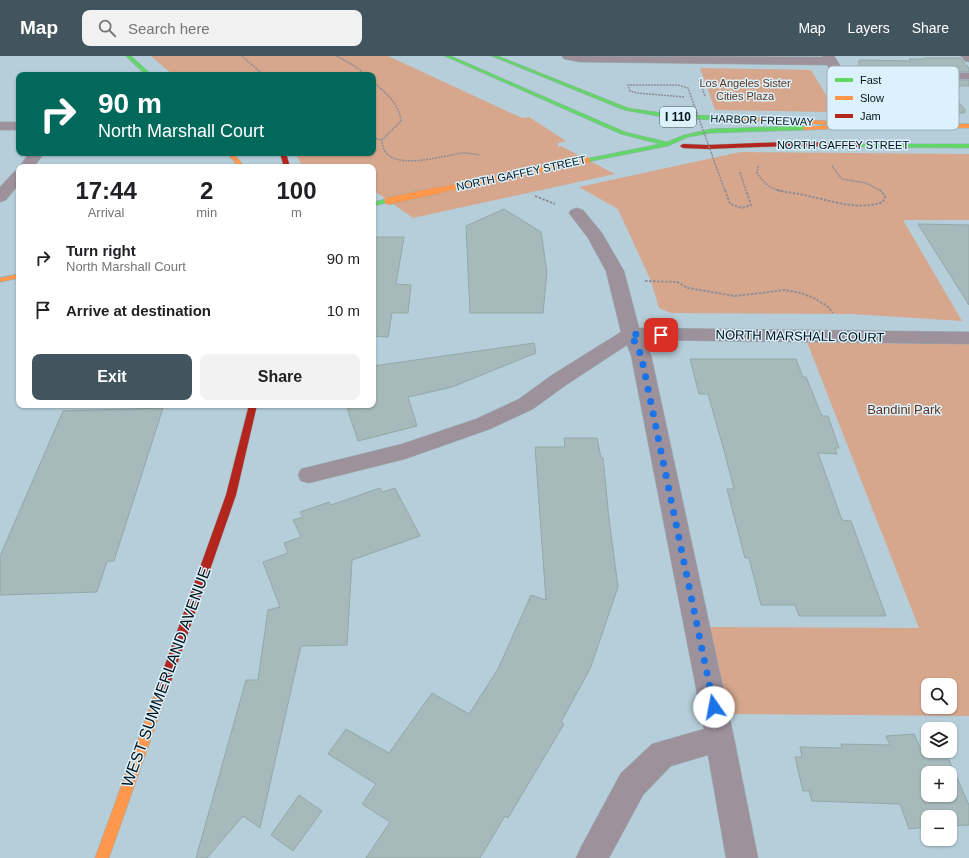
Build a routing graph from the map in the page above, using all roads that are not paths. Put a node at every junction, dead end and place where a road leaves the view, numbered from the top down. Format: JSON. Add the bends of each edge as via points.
{"nodes":[{"id":1,"x":447,"y":56,"type":"edge"},
{"id":2,"x":494,"y":56,"type":"edge"},
{"id":3,"x":568,"y":56,"type":"edge"},
{"id":4,"x":966,"y":56,"type":"edge"},
{"id":5,"x":131,"y":58,"type":"edge"},
{"id":6,"x":691,"y":58,"type":"edge"},
{"id":7,"x":829,"y":58,"type":"edge"},
{"id":8,"x":969,"y":59,"type":"edge"},
{"id":9,"x":139,"y":72,"type":"edge"},
{"id":10,"x":146,"y":72,"type":"edge"},
{"id":11,"x":959,"y":76,"type":"edge"},
{"id":12,"x":969,"y":76,"type":"edge"},
{"id":13,"x":827,"y":123,"type":"edge"},
{"id":14,"x":0,"y":126,"type":"edge"},
{"id":15,"x":16,"y":126,"type":"edge"},
{"id":16,"x":959,"y":126,"type":"edge"},
{"id":17,"x":969,"y":126,"type":"edge"},
{"id":18,"x":827,"y":127,"type":"edge"},
{"id":19,"x":668,"y":144,"type":"junction"},
{"id":20,"x":969,"y":146,"type":"edge"},
{"id":21,"x":35,"y":156,"type":"edge"},
{"id":22,"x":233,"y":156,"type":"edge"},
{"id":23,"x":28,"y":164,"type":"edge"},
{"id":24,"x":239,"y":164,"type":"edge"},
{"id":25,"x":16,"y":178,"type":"edge"},
{"id":26,"x":0,"y":197,"type":"edge"},
{"id":27,"x":376,"y":203,"type":"edge"},
{"id":28,"x":577,"y":213,"type":"dead end"},
{"id":29,"x":16,"y":277,"type":"edge"},
{"id":30,"x":0,"y":280,"type":"edge"},
{"id":31,"x":631,"y":334,"type":"junction"},
{"id":32,"x":969,"y":338,"type":"edge"},
{"id":33,"x":251,"y":408,"type":"edge"},
{"id":34,"x":309,"y":475,"type":"dead end"},
{"id":35,"x":720,"y":738,"type":"junction"},
{"id":36,"x":102,"y":858,"type":"edge"},
{"id":37,"x":592,"y":858,"type":"edge"},
{"id":38,"x":742,"y":858,"type":"edge"}],
"edges":[{"from":1,"to":19,"type":"main road","number":"I 110","via":[[623,133]]},
{"from":2,"to":13,"type":"main road","name":"HARBOR FREEWAY","number":"I 110","via":[[615,105],[648,114]]},
{"from":3,"to":6,"type":"street"},
{"from":4,"to":8,"type":"lane"},
{"from":5,"to":9,"type":"main road"},
{"from":5,"to":10,"type":"main road"},
{"from":6,"to":7,"type":"street"},
{"from":11,"to":12,"type":"lane"},
{"from":14,"to":15,"type":"street"},
{"from":16,"to":17,"type":"main road","name":"NORTH GAFFEY STREET"},
{"from":18,"to":19,"type":"main road","name":"NORTH GAFFEY STREET","via":[[718,131],[686,136]]},
{"from":19,"to":20,"type":"main road","name":"NORTH GAFFEY STREET","via":[[707,147],[787,144]]},
{"from":19,"to":27,"type":"main road","name":"NORTH GAFFEY STREET","bridge":true},
{"from":21,"to":23,"type":"street"},
{"from":22,"to":24,"type":"main road"},
{"from":25,"to":26,"type":"street"},
{"from":28,"to":31,"type":"street","via":[[596,237],[615,271]]},
{"from":29,"to":30,"type":"main road"},
{"from":31,"to":32,"type":"street","name":"NORTH MARSHALL COURT"},
{"from":31,"to":34,"type":"street","via":[[526,404],[483,424],[405,450]]},
{"from":31,"to":35,"type":"street","via":[[641,355]]},
{"from":33,"to":36,"type":"main road","name":"WEST SUMMERLAND AVENUE","via":[[231,495]]},
{"from":35,"to":37,"type":"street","via":[[662,754],[632,784]]},
{"from":35,"to":38,"type":"street"}]}
